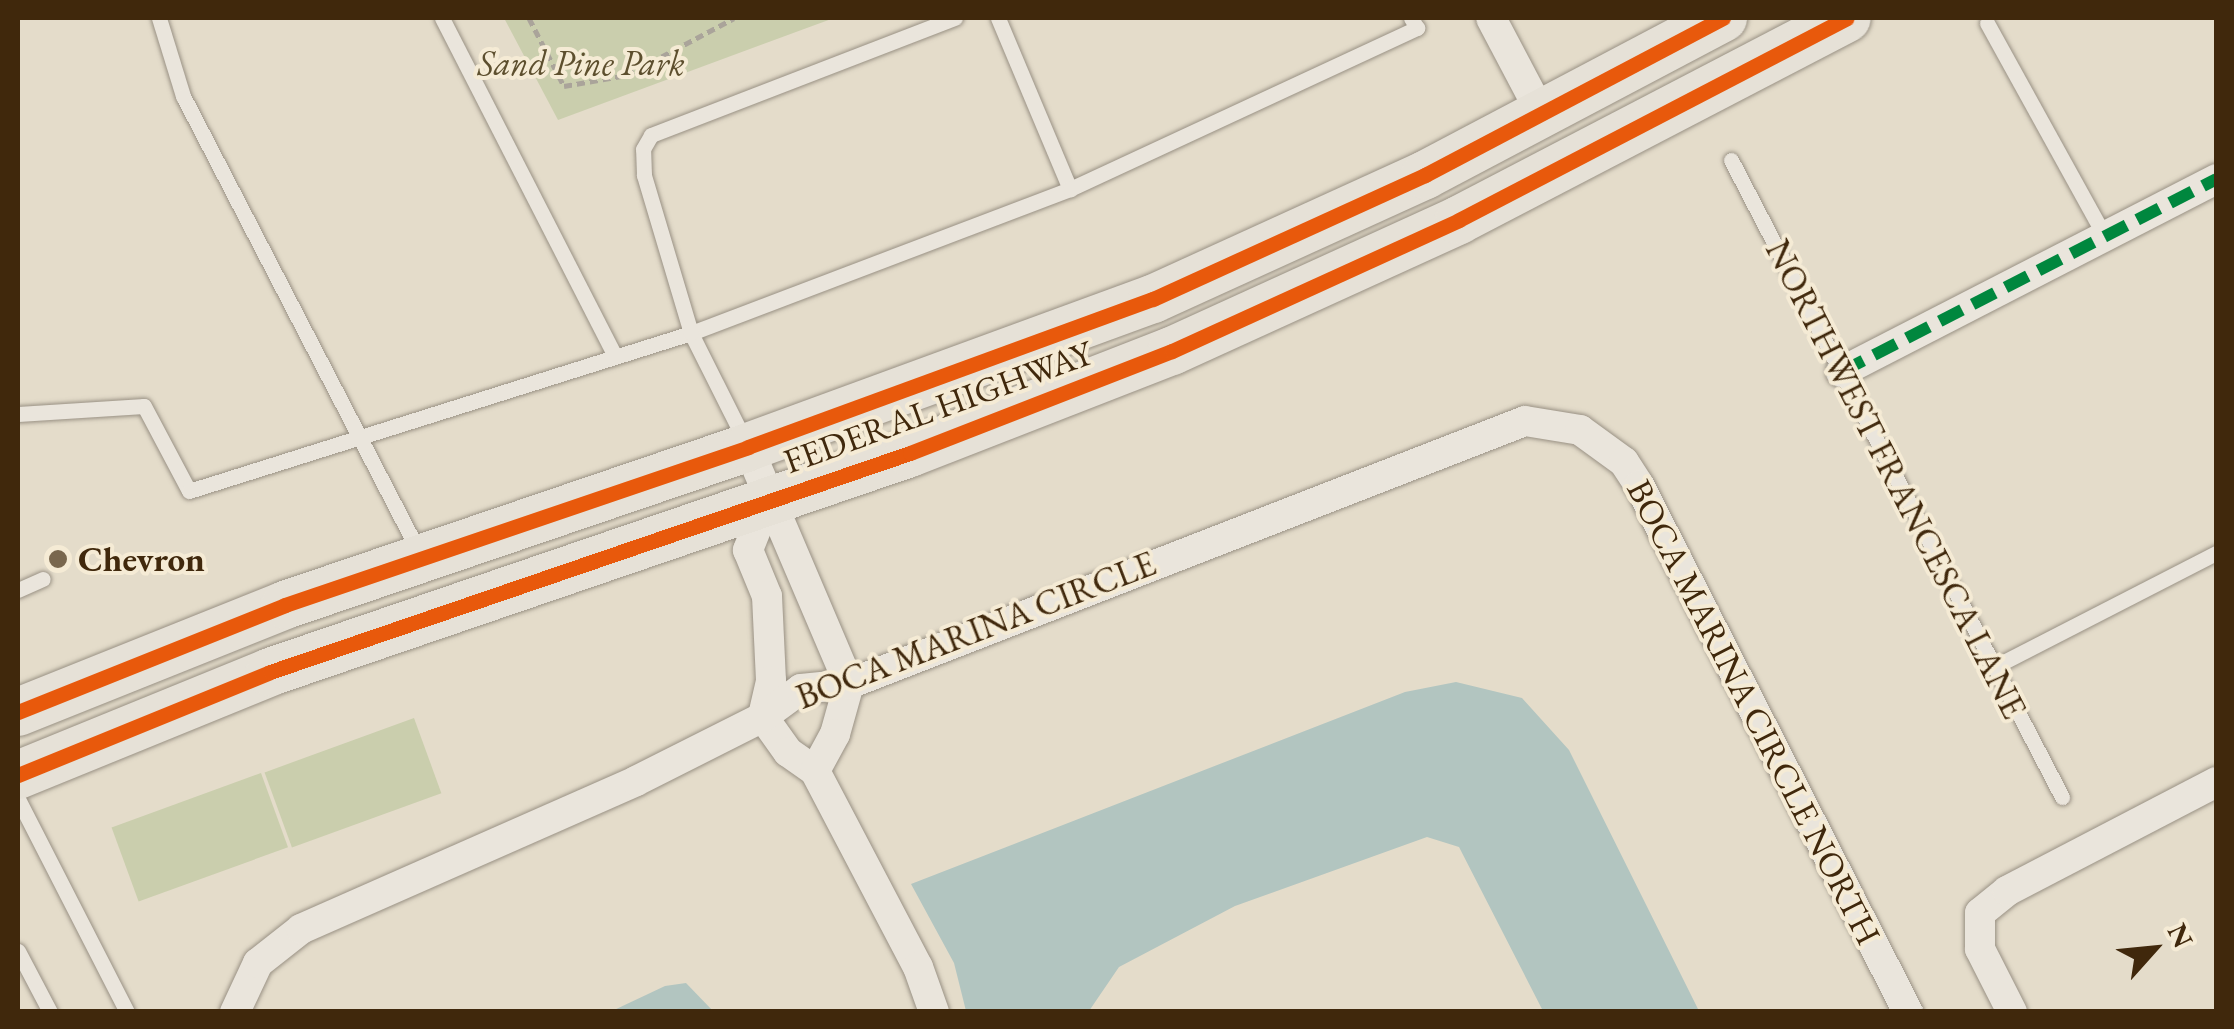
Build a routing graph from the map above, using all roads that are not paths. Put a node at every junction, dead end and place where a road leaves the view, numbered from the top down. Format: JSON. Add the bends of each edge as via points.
{"nodes":[{"id":1,"x":159,"y":18,"type":"edge"},
{"id":2,"x":442,"y":18,"type":"edge"},
{"id":3,"x":955,"y":18,"type":"edge"},
{"id":4,"x":998,"y":18,"type":"edge"},
{"id":5,"x":1412,"y":18,"type":"edge"},
{"id":6,"x":1491,"y":18,"type":"edge"},
{"id":7,"x":1847,"y":18,"type":"edge"},
{"id":8,"x":1702,"y":22,"type":"edge"},
{"id":9,"x":1987,"y":23,"type":"dead end"},
{"id":10,"x":1645,"y":59,"type":"junction"},
{"id":11,"x":1541,"y":113,"type":"junction"},
{"id":12,"x":1731,"y":160,"type":"dead end"},
{"id":13,"x":1562,"y":166,"type":"junction"},
{"id":14,"x":2216,"y":179,"type":"edge"},
{"id":15,"x":1070,"y":190,"type":"junction"},
{"id":16,"x":1459,"y":220,"type":"junction"},
{"id":17,"x":2104,"y":237,"type":"junction"},
{"id":18,"x":691,"y":333,"type":"junction"},
{"id":19,"x":614,"y":354,"type":"junction"},
{"id":20,"x":1841,"y":372,"type":"junction"},
{"id":21,"x":18,"y":414,"type":"edge"},
{"id":22,"x":1580,"y":430,"type":"joint"},
{"id":23,"x":360,"y":433,"type":"junction"},
{"id":24,"x":748,"y":447,"type":"junction"},
{"id":25,"x":767,"y":502,"type":"junction"},
{"id":26,"x":2216,"y":553,"type":"edge"},
{"id":27,"x":422,"y":557,"type":"junction"},
{"id":28,"x":44,"y":579,"type":"dead end"},
{"id":29,"x":18,"y":590,"type":"edge"},
{"id":30,"x":1994,"y":667,"type":"junction"},
{"id":31,"x":850,"y":684,"type":"junction"},
{"id":32,"x":18,"y":712,"type":"edge"},
{"id":33,"x":763,"y":717,"type":"junction"},
{"id":34,"x":815,"y":771,"type":"junction"},
{"id":35,"x":18,"y":775,"type":"edge"},
{"id":36,"x":2216,"y":782,"type":"edge"},
{"id":37,"x":2062,"y":797,"type":"dead end"},
{"id":38,"x":18,"y":798,"type":"edge"},
{"id":39,"x":18,"y":951,"type":"edge"},
{"id":40,"x":239,"y":999,"type":"edge"},
{"id":41,"x":50,"y":1012,"type":"edge"},
{"id":42,"x":128,"y":1012,"type":"edge"},
{"id":43,"x":934,"y":1012,"type":"edge"},
{"id":44,"x":1908,"y":1012,"type":"edge"},
{"id":45,"x":2012,"y":1012,"type":"edge"}],
"edges":[{"from":1,"to":23,"type":"lane","via":[[182,96]]},
{"from":2,"to":19,"type":"lane"},
{"from":3,"to":18,"type":"lane","via":[[651,135],[642,149],[644,175]]},
{"from":4,"to":15,"type":"lane"},
{"from":5,"to":15,"type":"lane","via":[[1416,28]]},
{"from":6,"to":11,"type":"street"},
{"from":7,"to":13,"type":"main road","name":"FEDERAL HIGHWAY"},
{"from":8,"to":10,"type":"main road","name":"FEDERAL HIGHWAY"},
{"from":9,"to":17,"type":"lane"},
{"from":10,"to":11,"type":"main road","name":"FEDERAL HIGHWAY"},
{"from":10,"to":13,"type":"main road","via":[[1588,116]]},
{"from":11,"to":16,"type":"main road","via":[[1514,164]]},
{"from":11,"to":24,"type":"main road","name":"FEDERAL HIGHWAY","via":[[1153,299]]},
{"from":12,"to":20,"type":"lane","name":"NORTHWEST FRANCESCA LANE"},
{"from":13,"to":16,"type":"main road","name":"FEDERAL HIGHWAY"},
{"from":14,"to":17,"type":"street"},
{"from":15,"to":18,"type":"lane"},
{"from":16,"to":25,"type":"main road","name":"FEDERAL HIGHWAY","via":[[1172,351]]},
{"from":17,"to":20,"type":"street"},
{"from":18,"to":19,"type":"lane"},
{"from":18,"to":24,"type":"lane"},
{"from":19,"to":23,"type":"lane"},
{"from":20,"to":30,"type":"lane","name":"NORTHWEST FRANCESCA LANE"},
{"from":21,"to":23,"type":"lane","via":[[144,406],[190,491]]},
{"from":22,"to":31,"type":"street","name":"BOCA MARINA CIRCLE","via":[[1525,421],[1498,427]]},
{"from":22,"to":44,"type":"street","name":"BOCA MARINA CIRCLE NORTH","via":[[1624,462],[1639,485]]},
{"from":23,"to":27,"type":"lane"},
{"from":24,"to":25,"type":"street"},
{"from":24,"to":27,"type":"main road","name":"FEDERAL HIGHWAY"},
{"from":25,"to":31,"type":"street","via":[[790,535]]},
{"from":25,"to":33,"type":"street","via":[[748,550],[767,596],[772,681]]},
{"from":25,"to":35,"type":"main road","name":"FEDERAL HIGHWAY","via":[[289,665]]},
{"from":26,"to":30,"type":"lane"},
{"from":27,"to":32,"type":"main road","name":"FEDERAL HIGHWAY"},
{"from":28,"to":29,"type":"lane"},
{"from":30,"to":37,"type":"lane","name":"NORTHWEST FRANCESCA LANE"},
{"from":31,"to":33,"type":"street","name":"BOCA MARINA CIRCLE","via":[[801,689]]},
{"from":31,"to":34,"type":"street"},
{"from":33,"to":34,"type":"street","via":[[788,752]]},
{"from":33,"to":40,"type":"street","name":"BOCA MARINA CIRCLE","via":[[301,929],[258,962]]},
{"from":34,"to":43,"type":"street","via":[[918,967]]},
{"from":36,"to":45,"type":"street","via":[[2006,891],[1980,913],[1980,949]]},
{"from":38,"to":42,"type":"lane"},
{"from":39,"to":41,"type":"lane"}]}
